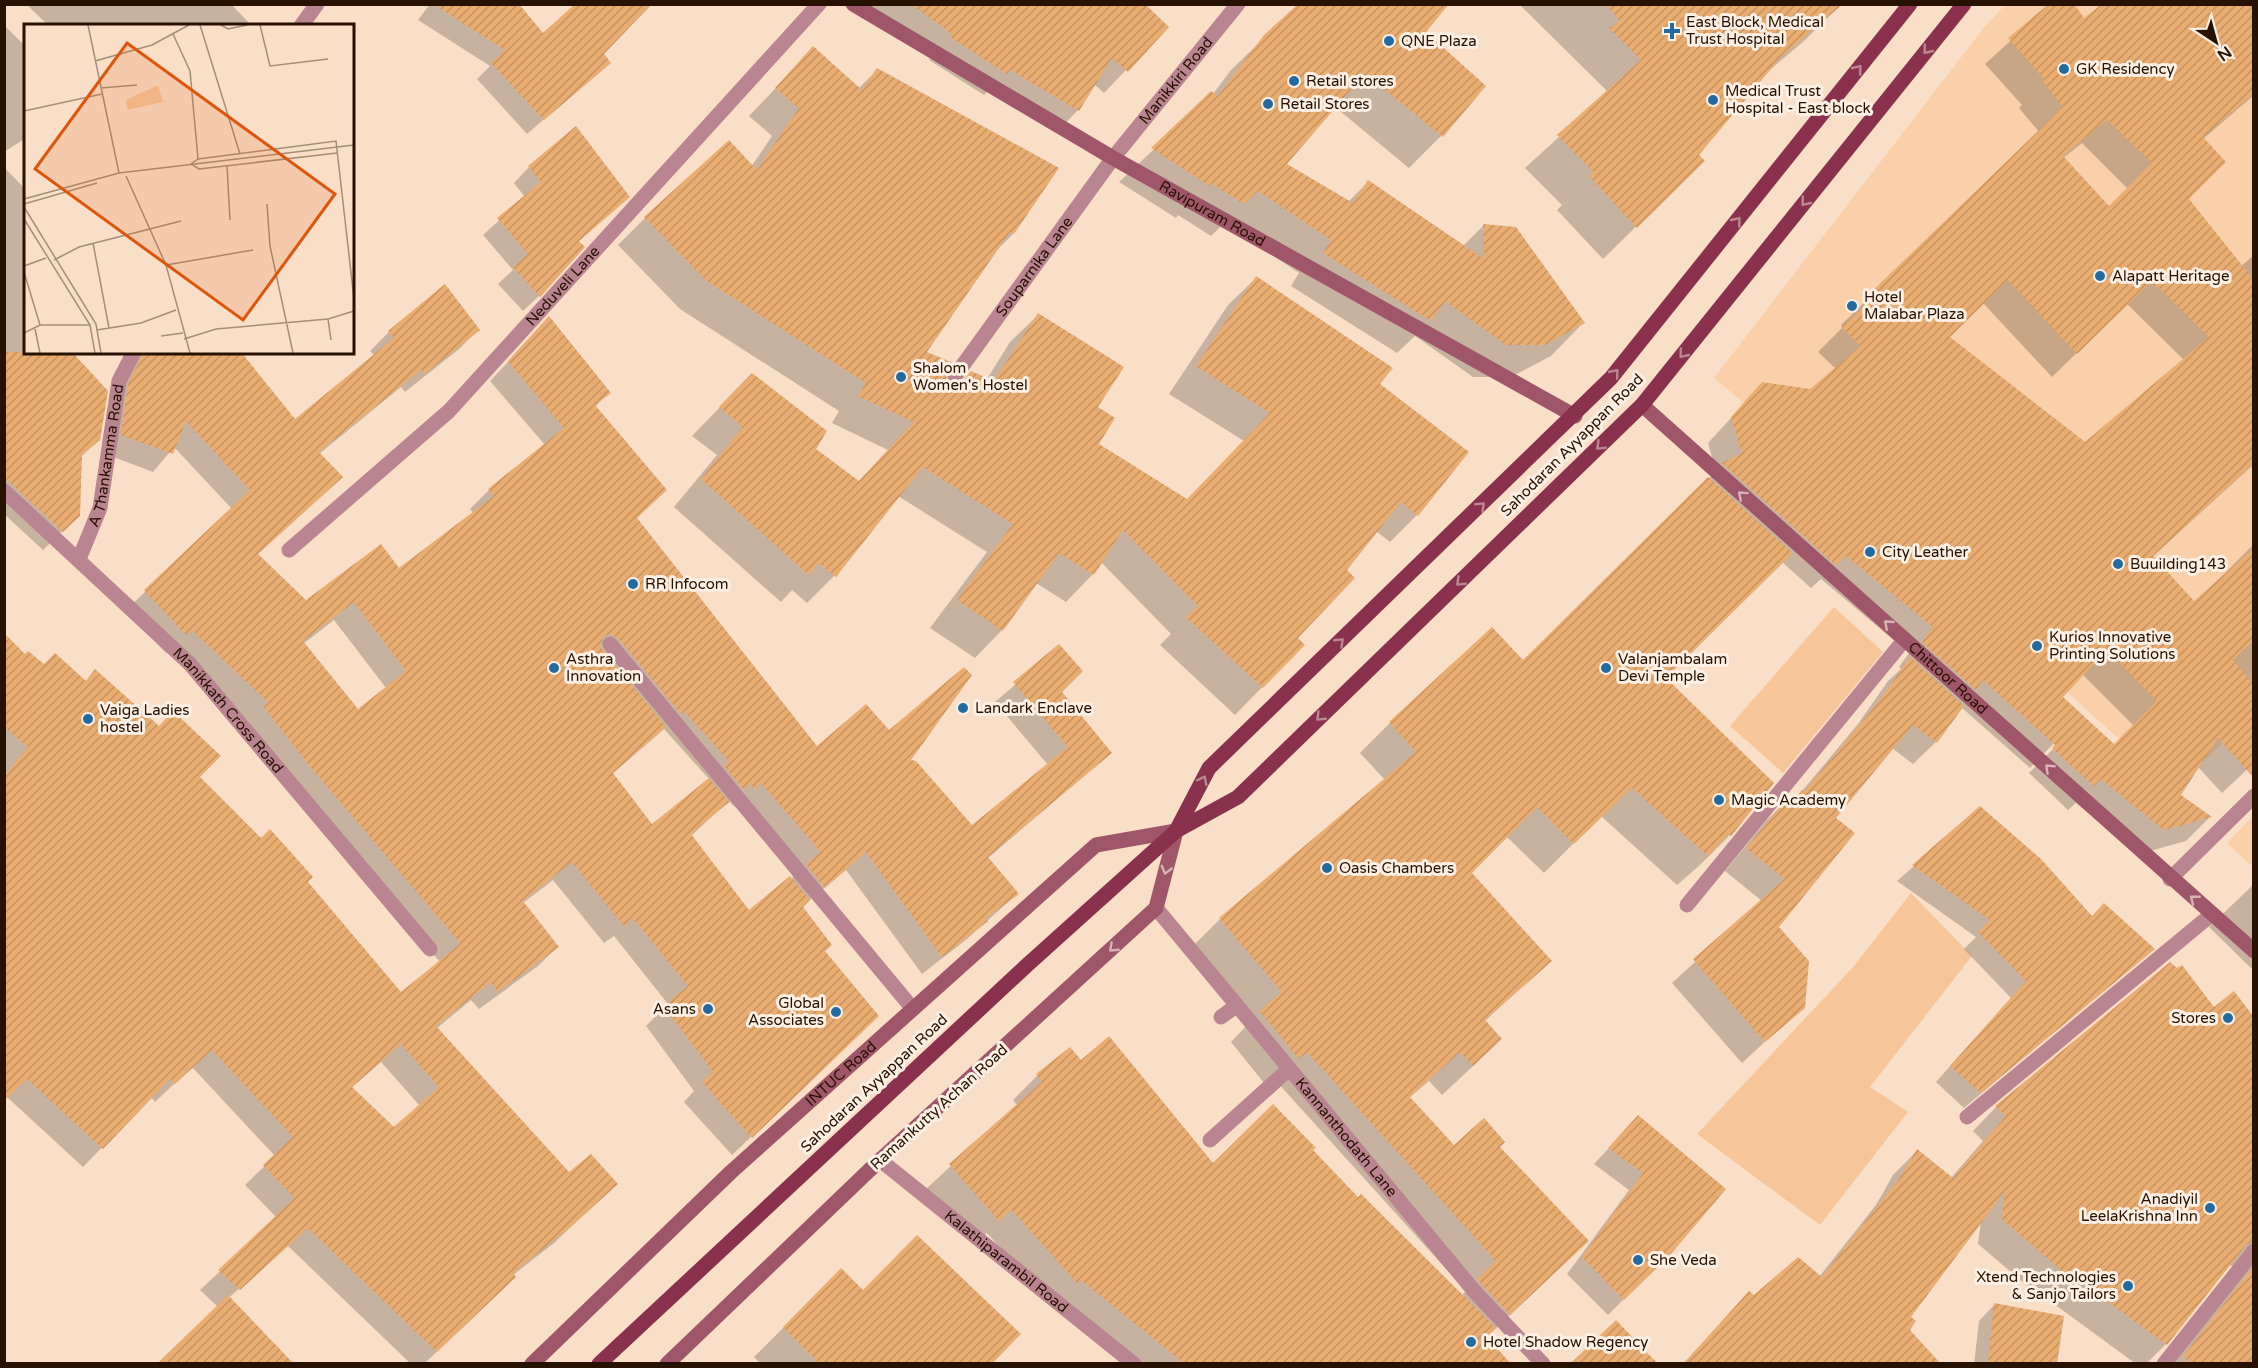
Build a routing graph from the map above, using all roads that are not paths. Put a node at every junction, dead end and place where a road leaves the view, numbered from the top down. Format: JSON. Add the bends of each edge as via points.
{"nodes":[{"id":1,"x":317,"y":4,"type":"edge"},
{"id":2,"x":819,"y":4,"type":"edge"},
{"id":3,"x":853,"y":4,"type":"edge"},
{"id":4,"x":1238,"y":4,"type":"edge"},
{"id":5,"x":1910,"y":4,"type":"edge"},
{"id":6,"x":1964,"y":4,"type":"edge"},
{"id":7,"x":302,"y":24,"type":"edge"},
{"id":8,"x":1113,"y":158,"type":"junction"},
{"id":9,"x":133,"y":354,"type":"edge"},
{"id":10,"x":955,"y":376,"type":"dead end"},
{"id":11,"x":1642,"y":405,"type":"junction"},
{"id":12,"x":1575,"y":416,"type":"junction"},
{"id":13,"x":4,"y":491,"type":"edge"},
{"id":14,"x":289,"y":550,"type":"dead end"},
{"id":15,"x":79,"y":559,"type":"junction"},
{"id":16,"x":1905,"y":639,"type":"junction"},
{"id":17,"x":610,"y":644,"type":"dead end"},
{"id":18,"x":2253,"y":796,"type":"edge"},
{"id":19,"x":1176,"y":831,"type":"junction"},
{"id":20,"x":2170,"y":879,"type":"junction"},
{"id":21,"x":1687,"y":905,"type":"dead end"},
{"id":22,"x":1156,"y":908,"type":"junction"},
{"id":23,"x":2212,"y":914,"type":"junction"},
{"id":24,"x":430,"y":949,"type":"dead end"},
{"id":25,"x":2253,"y":951,"type":"edge"},
{"id":26,"x":1236,"y":1006,"type":"junction"},
{"id":27,"x":913,"y":1009,"type":"junction"},
{"id":28,"x":1221,"y":1017,"type":"dead end"},
{"id":29,"x":1290,"y":1069,"type":"junction"},
{"id":30,"x":1967,"y":1117,"type":"dead end"},
{"id":31,"x":1210,"y":1140,"type":"dead end"},
{"id":32,"x":880,"y":1160,"type":"junction"},
{"id":33,"x":2253,"y":1251,"type":"edge"},
{"id":34,"x":532,"y":1364,"type":"edge"},
{"id":35,"x":599,"y":1364,"type":"edge"},
{"id":36,"x":667,"y":1364,"type":"edge"},
{"id":37,"x":1134,"y":1364,"type":"edge"},
{"id":38,"x":1543,"y":1364,"type":"edge"},
{"id":39,"x":2164,"y":1364,"type":"edge"}],
"edges":[{"from":1,"to":7,"type":"street"},
{"from":2,"to":14,"type":"street","name":"Neduveli Lane","via":[[449,411]]},
{"from":3,"to":8,"type":"main road","name":"Ravipuram Road"},
{"from":4,"to":8,"type":"street","name":"Manikkiri Road"},
{"from":12,"to":5,"type":"main road","name":"Sahodaran Ayyappan Road","one_way":true,"via":[[1611,378]]},
{"from":6,"to":11,"type":"main road","name":"Sahodaran Ayyappan Road","one_way":true},
{"from":8,"to":10,"type":"street","name":"Souparnika Lane"},
{"from":8,"to":12,"type":"main road","name":"Ravipuram Road"},
{"from":9,"to":15,"type":"street","name":"A Thankamma Road","via":[[119,381],[100,508]]},
{"from":16,"to":11,"type":"main road","name":"Chittoor Road","one_way":true},
{"from":11,"to":19,"type":"main road","name":"Sahodaran Ayyappan Road","one_way":true,"via":[[1238,797]]},
{"from":19,"to":12,"type":"main road","name":"Sahodaran Ayyappan Road","one_way":true,"via":[[1209,768]]},
{"from":13,"to":15,"type":"street","name":"Manikkath Cross Road"},
{"from":15,"to":24,"type":"street","name":"Manikkath Cross Road","via":[[190,664]]},
{"from":20,"to":16,"type":"main road","name":"Chittoor Road","one_way":true},
{"from":16,"to":21,"type":"street"},
{"from":17,"to":27,"type":"street"},
{"from":18,"to":20,"type":"street"},
{"from":19,"to":22,"type":"main road","one_way":true},
{"from":19,"to":27,"type":"main road","name":"INTUC Road","via":[[1096,845]]},
{"from":19,"to":35,"type":"main road","name":"Sahodaran Ayyappan Road"},
{"from":23,"to":20,"type":"main road","name":"Chittoor Road","one_way":true},
{"from":22,"to":26,"type":"street","name":"Kannanthodath Lane"},
{"from":22,"to":32,"type":"main road","name":"Ramankutty Achan Road","one_way":true},
{"from":23,"to":25,"type":"main road","name":"Chittoor Road"},
{"from":23,"to":30,"type":"street"},
{"from":26,"to":28,"type":"street"},
{"from":26,"to":29,"type":"street","name":"Kannanthodath Lane"},
{"from":27,"to":34,"type":"main road","name":"INTUC Road","via":[[731,1172]]},
{"from":29,"to":31,"type":"street"},
{"from":29,"to":38,"type":"street","name":"Kannanthodath Lane","via":[[1475,1292]]},
{"from":32,"to":36,"type":"main road","name":"Ramankutty Achan Road"},
{"from":32,"to":37,"type":"street","name":"Kalathiparambil Road"},
{"from":33,"to":39,"type":"street"}]}
